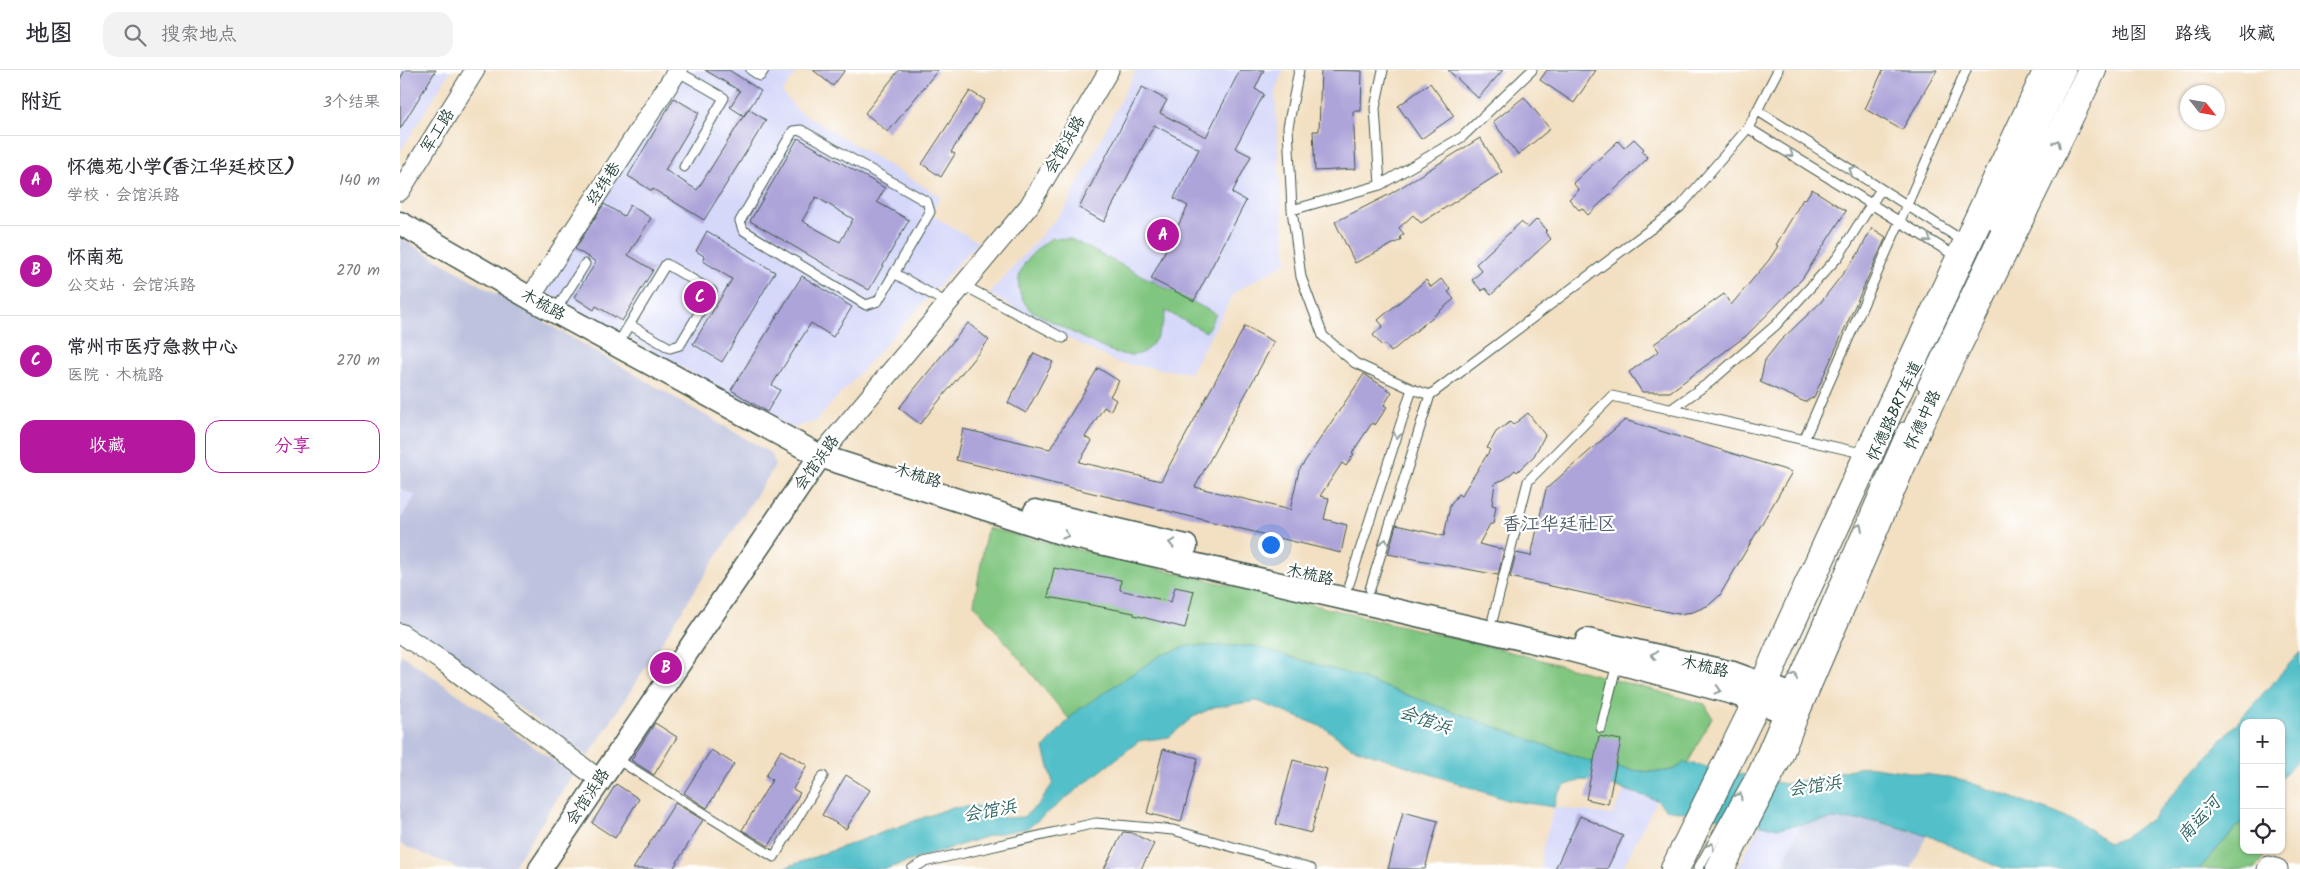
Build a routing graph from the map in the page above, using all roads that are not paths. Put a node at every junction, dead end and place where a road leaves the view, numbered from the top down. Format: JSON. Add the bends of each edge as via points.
{"nodes":[{"id":1,"x":475,"y":70,"type":"edge"},
{"id":2,"x":751,"y":70,"type":"edge"},
{"id":3,"x":764,"y":70,"type":"edge"},
{"id":4,"x":1109,"y":70,"type":"edge"},
{"id":5,"x":1299,"y":70,"type":"edge"},
{"id":6,"x":1383,"y":70,"type":"edge"},
{"id":7,"x":1532,"y":70,"type":"edge"},
{"id":8,"x":1778,"y":70,"type":"edge"},
{"id":9,"x":1966,"y":70,"type":"edge"},
{"id":10,"x":2048,"y":70,"type":"edge"},
{"id":11,"x":2063,"y":70,"type":"edge"},
{"id":12,"x":2071,"y":70,"type":"edge"},
{"id":13,"x":2092,"y":70,"type":"edge"},
{"id":14,"x":677,"y":71,"type":"edge"},
{"id":15,"x":1758,"y":111,"type":"junction"},
{"id":16,"x":1748,"y":128,"type":"junction"},
{"id":17,"x":684,"y":167,"type":"dead end"},
{"id":18,"x":1380,"y":185,"type":"junction"},
{"id":19,"x":1881,"y":189,"type":"junction"},
{"id":20,"x":400,"y":191,"type":"edge"},
{"id":21,"x":1872,"y":204,"type":"junction"},
{"id":22,"x":1907,"y":205,"type":"junction"},
{"id":23,"x":1292,"y":210,"type":"junction"},
{"id":24,"x":1900,"y":222,"type":"junction"},
{"id":25,"x":400,"y":223,"type":"edge"},
{"id":26,"x":1964,"y":251,"type":"junction"},
{"id":27,"x":585,"y":264,"type":"dead end"},
{"id":28,"x":894,"y":273,"type":"junction"},
{"id":29,"x":963,"y":284,"type":"junction"},
{"id":30,"x":530,"y":298,"type":"junction"},
{"id":31,"x":948,"y":303,"type":"junction"},
{"id":32,"x":555,"y":312,"type":"junction"},
{"id":33,"x":630,"y":325,"type":"junction"},
{"id":34,"x":1063,"y":338,"type":"dead end"},
{"id":35,"x":617,"y":345,"type":"junction"},
{"id":36,"x":1412,"y":389,"type":"junction"},
{"id":37,"x":1430,"y":395,"type":"junction"},
{"id":38,"x":1670,"y":410,"type":"junction"},
{"id":39,"x":1908,"y":416,"type":"dead end"},
{"id":40,"x":1899,"y":420,"type":"dead end"},
{"id":41,"x":1804,"y":440,"type":"junction"},
{"id":42,"x":1868,"y":454,"type":"junction"},
{"id":43,"x":820,"y":456,"type":"junction"},
{"id":44,"x":1844,"y":537,"type":"dead end"},
{"id":45,"x":1360,"y":586,"type":"junction"},
{"id":46,"x":1493,"y":618,"type":"junction"},
{"id":47,"x":400,"y":633,"type":"edge"},
{"id":48,"x":1617,"y":663,"type":"junction"},
{"id":49,"x":1777,"y":699,"type":"junction"},
{"id":50,"x":1601,"y":728,"type":"dead end"},
{"id":51,"x":615,"y":758,"type":"junction"},
{"id":52,"x":823,"y":776,"type":"dead end"},
{"id":53,"x":600,"y":780,"type":"junction"},
{"id":54,"x":1722,"y":823,"type":"junction"},
{"id":55,"x":1686,"y":861,"type":"edge"},
{"id":56,"x":1299,"y":867,"type":"edge"},
{"id":57,"x":540,"y":869,"type":"edge"},
{"id":58,"x":912,"y":869,"type":"edge"},
{"id":59,"x":1311,"y":869,"type":"edge"},
{"id":60,"x":1688,"y":869,"type":"edge"},
{"id":61,"x":1698,"y":869,"type":"edge"},
{"id":62,"x":1720,"y":869,"type":"edge"}],
"edges":[{"from":1,"to":20,"type":"street","name":"军工路"},
{"from":2,"to":3,"type":"lane","via":[[760,76]]},
{"from":4,"to":29,"type":"street","name":"会馆浜路","via":[[1029,206]]},
{"from":5,"to":23,"type":"lane","via":[[1288,127]]},
{"from":6,"to":18,"type":"lane","via":[[1375,108]]},
{"from":7,"to":18,"type":"lane","via":[[1462,137]]},
{"from":8,"to":15,"type":"lane"},
{"from":9,"to":22,"type":"lane"},
{"from":10,"to":26,"type":"main road","name":"怀德中路"},
{"from":11,"to":12,"type":"lane","name":"怀德路BRT车道","via":[[1914,396]]},
{"from":49,"to":13,"type":"main road","name":"怀德中路","one_way":true,"via":[[1919,424]]},
{"from":14,"to":17,"type":"lane","via":[[724,98]]},
{"from":14,"to":30,"type":"street","name":"经纬巷"},
{"from":15,"to":16,"type":"lane"},
{"from":19,"to":15,"type":"lane","one_way":true},
{"from":16,"to":21,"type":"lane","one_way":true},
{"from":16,"to":37,"type":"lane","via":[[1680,207]]},
{"from":18,"to":23,"type":"lane"},
{"from":19,"to":21,"type":"lane"},
{"from":19,"to":22,"type":"lane"},
{"from":21,"to":24,"type":"lane"},
{"from":21,"to":38,"type":"lane","via":[[1838,257],[1776,325],[1710,382]]},
{"from":22,"to":24,"type":"lane"},
{"from":22,"to":26,"type":"lane"},
{"from":23,"to":36,"type":"lane","via":[[1301,277],[1323,336],[1355,363]]},
{"from":24,"to":26,"type":"lane","one_way":true},
{"from":24,"to":41,"type":"lane"},
{"from":25,"to":30,"type":"street","name":"木梳路"},
{"from":26,"to":42,"type":"main road","name":"怀德中路"},
{"from":27,"to":32,"type":"lane"},
{"from":28,"to":28,"type":"lane","via":[[878,301],[866,304],[743,230],[740,221],[793,131],[801,130],[927,202],[930,212]]},
{"from":28,"to":31,"type":"lane"},
{"from":29,"to":31,"type":"street","name":"会馆浜路"},
{"from":29,"to":34,"type":"lane"},
{"from":30,"to":32,"type":"street","name":"木梳路"},
{"from":31,"to":43,"type":"street","name":"会馆浜路"},
{"from":32,"to":35,"type":"street","name":"木梳路"},
{"from":33,"to":33,"type":"lane","via":[[666,264],[712,291],[680,345],[670,348]]},
{"from":33,"to":35,"type":"lane"},
{"from":35,"to":43,"type":"street","name":"木梳路"},
{"from":36,"to":37,"type":"lane"},
{"from":36,"to":45,"type":"lane","one_way":true},
{"from":45,"to":37,"type":"lane","one_way":true},
{"from":38,"to":41,"type":"lane"},
{"from":38,"to":46,"type":"lane","via":[[1612,396],[1528,481]]},
{"from":49,"to":39,"type":"lane","name":"怀德路BRT车道","one_way":true},
{"from":40,"to":44,"type":"lane","name":"怀德路BRT车道"},
{"from":41,"to":42,"type":"lane"},
{"from":42,"to":49,"type":"main road","name":"怀德中路","via":[[1780,648]]},
{"from":45,"to":43,"type":"street","name":"木梳路","one_way":true,"via":[[1018,507],[852,455]]},
{"from":43,"to":48,"type":"street","name":"木梳路","one_way":true,"via":[[1070,536]]},
{"from":43,"to":51,"type":"street","name":"会馆浜路"},
{"from":45,"to":46,"type":"street","name":"木梳路"},
{"from":49,"to":46,"type":"street","name":"木梳路","one_way":true,"via":[[1733,673]]},
{"from":47,"to":53,"type":"street"},
{"from":48,"to":49,"type":"street","name":"木梳路","one_way":true,"via":[[1729,692]]},
{"from":48,"to":50,"type":"lane"},
{"from":49,"to":54,"type":"main road","name":"怀德中路","via":[[1726,764]]},
{"from":54,"to":49,"type":"main road","name":"怀德中路","one_way":true,"via":[[1761,772],[1778,757]]},
{"from":51,"to":52,"type":"lane","via":[[774,857]]},
{"from":51,"to":53,"type":"street","name":"会馆浜路"},
{"from":53,"to":57,"type":"street","name":"会馆浜路"},
{"from":54,"to":55,"type":"main road"},
{"from":61,"to":54,"type":"lane","one_way":true},
{"from":54,"to":62,"type":"main road"},
{"from":55,"to":60,"type":"lane"},
{"from":56,"to":58,"type":"lane","via":[[1173,830],[1096,823],[924,862]]},
{"from":56,"to":59,"type":"lane"}]}
